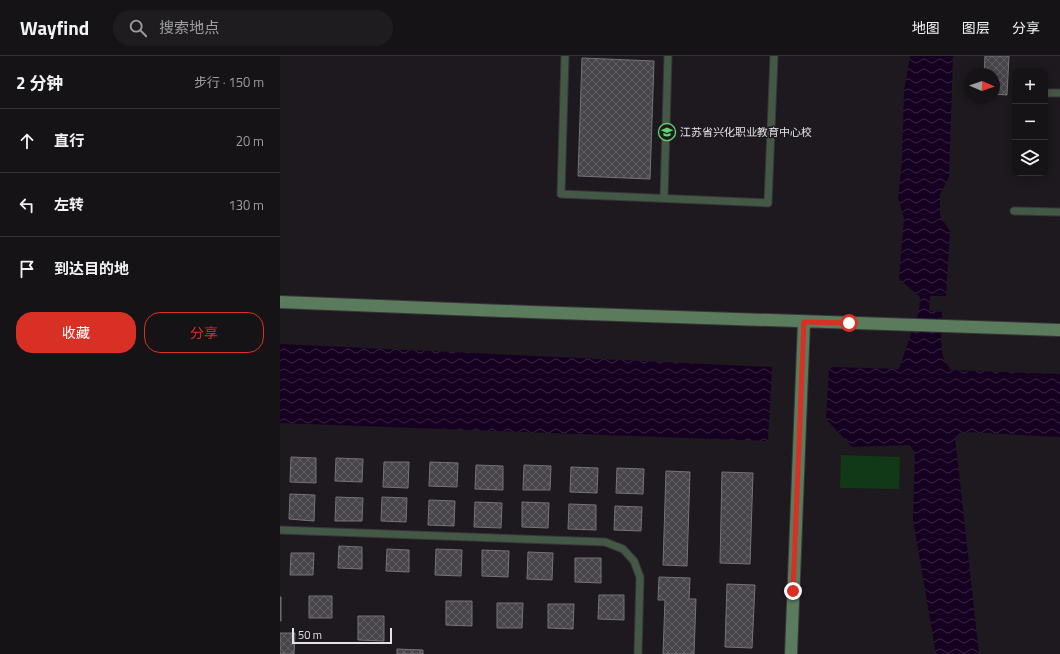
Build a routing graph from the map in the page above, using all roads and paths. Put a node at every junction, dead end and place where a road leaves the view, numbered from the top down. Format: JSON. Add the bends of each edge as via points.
{"nodes":[{"id":1,"x":565,"y":56,"type":"edge"},
{"id":2,"x":668,"y":56,"type":"edge"},
{"id":3,"x":774,"y":56,"type":"edge"},
{"id":4,"x":1048,"y":93,"type":"edge"},
{"id":5,"x":1060,"y":93,"type":"edge"},
{"id":6,"x":664,"y":198,"type":"junction"},
{"id":7,"x":1014,"y":210,"type":"dead end"},
{"id":8,"x":1060,"y":212,"type":"edge"},
{"id":9,"x":280,"y":302,"type":"edge"},
{"id":10,"x":804,"y":322,"type":"junction"},
{"id":11,"x":1060,"y":330,"type":"edge"},
{"id":12,"x":280,"y":530,"type":"edge"},
{"id":13,"x":638,"y":654,"type":"edge"},
{"id":14,"x":791,"y":654,"type":"edge"}],
"edges":[{"from":1,"to":6,"type":"lane","via":[[561,194]]},
{"from":2,"to":6,"type":"lane"},
{"from":3,"to":6,"type":"lane","via":[[768,203]]},
{"from":4,"to":5,"type":"lane"},
{"from":7,"to":8,"type":"lane"},
{"from":9,"to":10,"type":"main road"},
{"from":10,"to":11,"type":"main road"},
{"from":10,"to":14,"type":"main road"},
{"from":12,"to":13,"type":"lane","via":[[605,542],[623,549],[634,561],[640,577]]}]}
